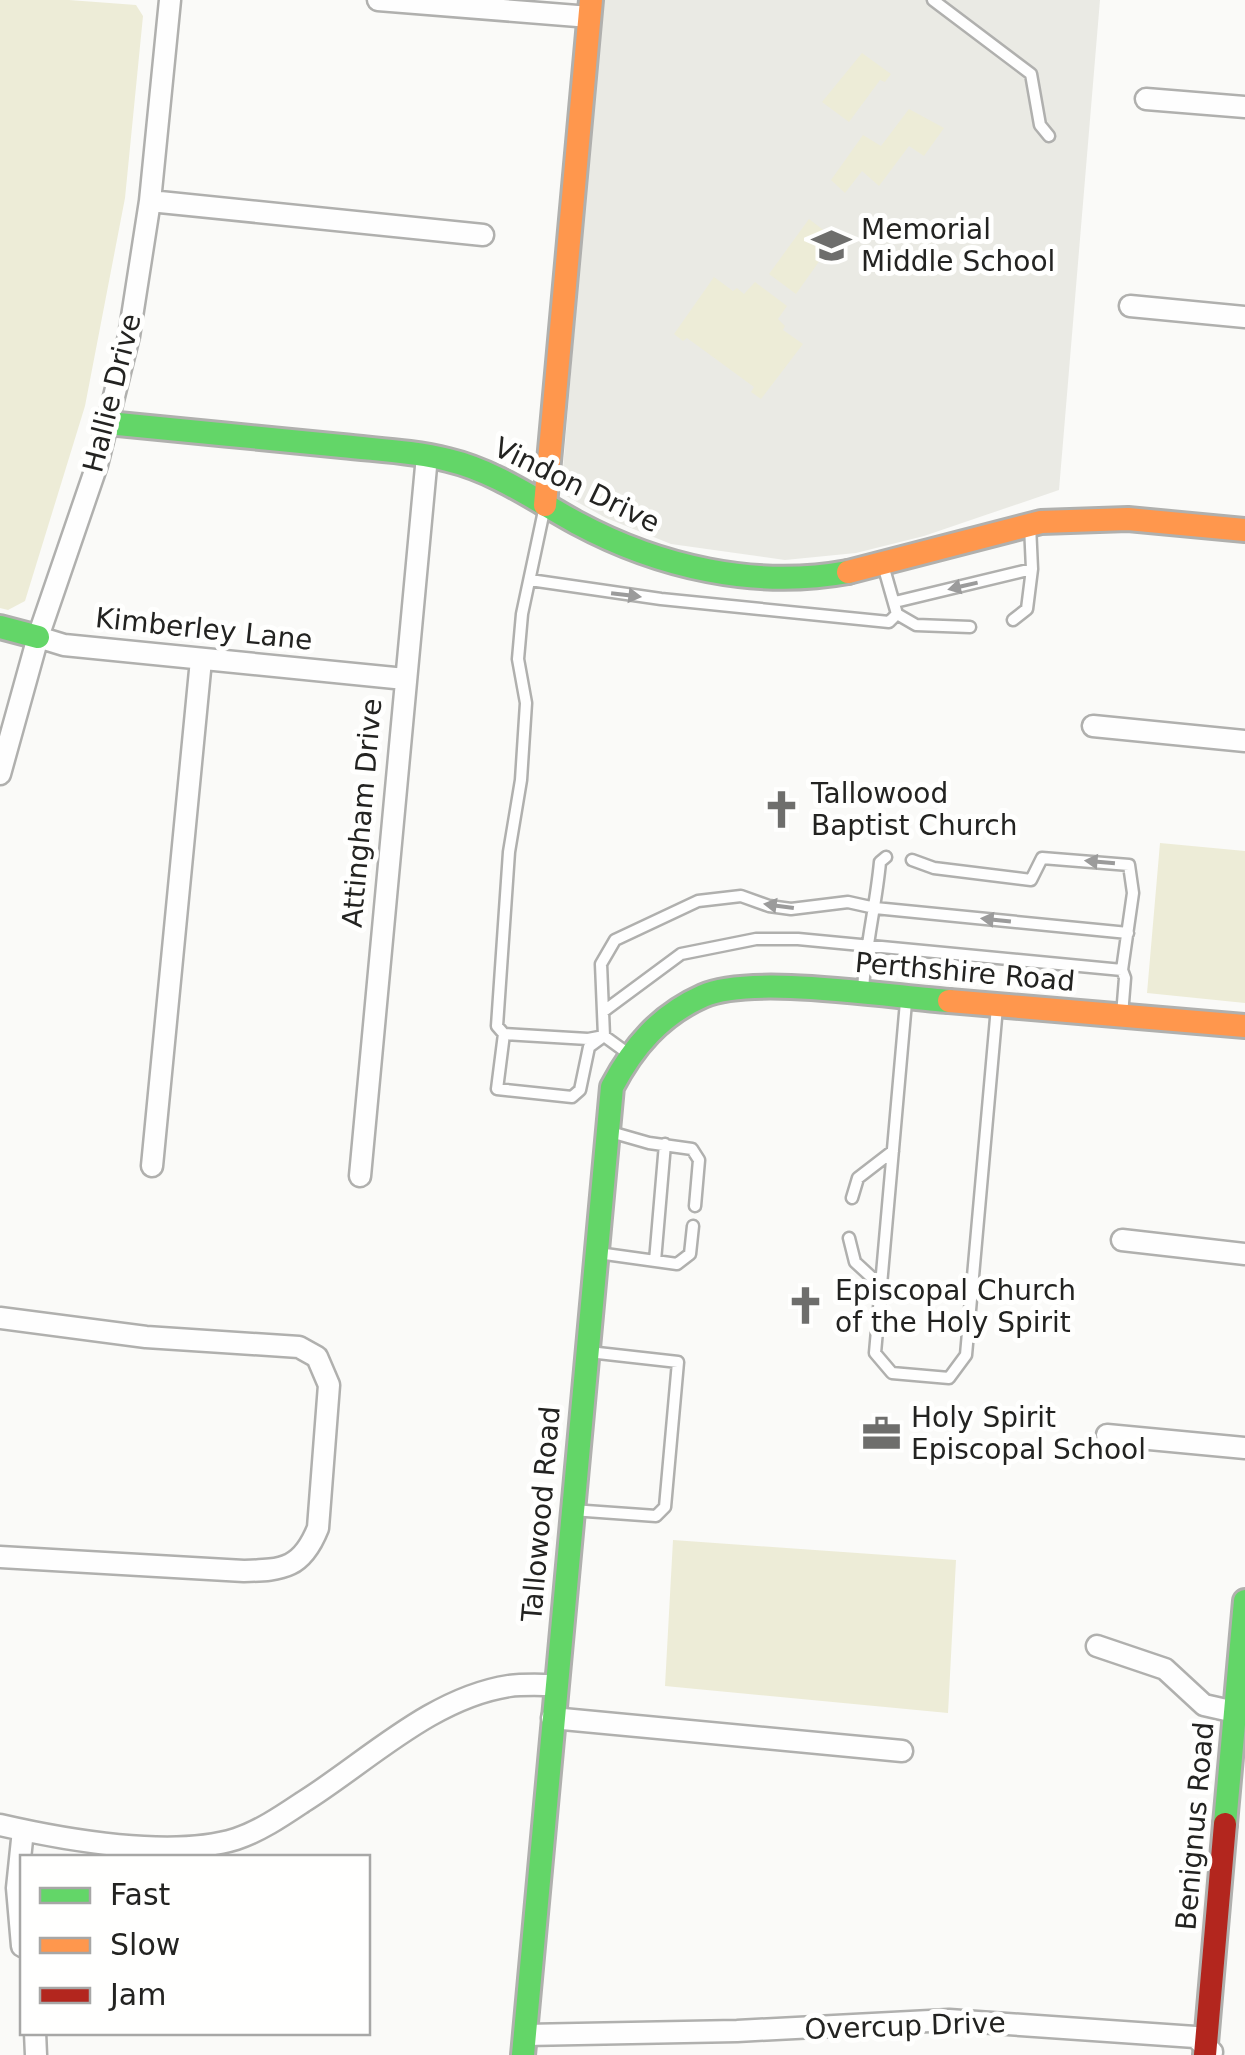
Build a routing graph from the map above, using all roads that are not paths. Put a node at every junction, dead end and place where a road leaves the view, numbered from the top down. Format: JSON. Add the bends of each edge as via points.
{"nodes":[{"id":1,"x":170,"y":0,"type":"edge"},
{"id":2,"x":378,"y":0,"type":"edge"},
{"id":3,"x":933,"y":0,"type":"edge"},
{"id":4,"x":590,"y":9,"type":"edge"},
{"id":5,"x":1146,"y":98,"type":"dead end"},
{"id":6,"x":1245,"y":106,"type":"edge"},
{"id":7,"x":1049,"y":136,"type":"dead end"},
{"id":8,"x":150,"y":201,"type":"junction"},
{"id":9,"x":483,"y":236,"type":"dead end"},
{"id":10,"x":1130,"y":306,"type":"dead end"},
{"id":11,"x":1245,"y":318,"type":"edge"},
{"id":12,"x":108,"y":423,"type":"junction"},
{"id":13,"x":427,"y":456,"type":"junction"},
{"id":14,"x":545,"y":505,"type":"junction"},
{"id":15,"x":1022,"y":526,"type":"junction"},
{"id":16,"x":1245,"y":530,"type":"edge"},
{"id":17,"x":883,"y":565,"type":"junction"},
{"id":18,"x":1032,"y":569,"type":"junction"},
{"id":19,"x":530,"y":580,"type":"junction"},
{"id":20,"x":896,"y":608,"type":"junction"},
{"id":21,"x":1014,"y":620,"type":"dead end"},
{"id":22,"x":0,"y":627,"type":"edge"},
{"id":23,"x":970,"y":627,"type":"dead end"},
{"id":24,"x":38,"y":637,"type":"junction"},
{"id":25,"x":201,"y":660,"type":"junction"},
{"id":26,"x":404,"y":679,"type":"junction"},
{"id":27,"x":1093,"y":726,"type":"dead end"},
{"id":28,"x":1245,"y":741,"type":"edge"},
{"id":29,"x":0,"y":774,"type":"edge"},
{"id":30,"x":886,"y":857,"type":"dead end"},
{"id":31,"x":912,"y":860,"type":"dead end"},
{"id":32,"x":876,"y":908,"type":"junction"},
{"id":33,"x":1128,"y":933,"type":"junction"},
{"id":34,"x":864,"y":946,"type":"junction"},
{"id":35,"x":1122,"y":970,"type":"junction"},
{"id":36,"x":862,"y":993,"type":"junction"},
{"id":37,"x":907,"y":998,"type":"junction"},
{"id":38,"x":997,"y":1006,"type":"junction"},
{"id":39,"x":683,"y":1007,"type":"joint"},
{"id":40,"x":604,"y":1010,"type":"junction"},
{"id":41,"x":1122,"y":1016,"type":"junction"},
{"id":42,"x":1245,"y":1026,"type":"edge"},
{"id":43,"x":504,"y":1034,"type":"junction"},
{"id":44,"x":604,"y":1036,"type":"junction"},
{"id":45,"x":629,"y":1055,"type":"junction"},
{"id":46,"x":606,"y":1131,"type":"junction"},
{"id":47,"x":665,"y":1144,"type":"junction"},
{"id":48,"x":893,"y":1152,"type":"junction"},
{"id":49,"x":152,"y":1166,"type":"dead end"},
{"id":50,"x":360,"y":1176,"type":"dead end"},
{"id":51,"x":852,"y":1198,"type":"dead end"},
{"id":52,"x":694,"y":1206,"type":"dead end"},
{"id":53,"x":692,"y":1226,"type":"dead end"},
{"id":54,"x":849,"y":1238,"type":"dead end"},
{"id":55,"x":1122,"y":1240,"type":"dead end"},
{"id":56,"x":597,"y":1253,"type":"junction"},
{"id":57,"x":1245,"y":1254,"type":"edge"},
{"id":58,"x":655,"y":1261,"type":"junction"},
{"id":59,"x":881,"y":1286,"type":"junction"},
{"id":60,"x":0,"y":1318,"type":"edge"},
{"id":61,"x":586,"y":1352,"type":"junction"},
{"id":62,"x":1107,"y":1436,"type":"dead end"},
{"id":63,"x":1245,"y":1448,"type":"edge"},
{"id":64,"x":571,"y":1510,"type":"junction"},
{"id":65,"x":0,"y":1557,"type":"edge"},
{"id":66,"x":1245,"y":1602,"type":"edge"},
{"id":67,"x":1244,"y":1628,"type":"edge"},
{"id":68,"x":1097,"y":1646,"type":"dead end"},
{"id":69,"x":555,"y":1685,"type":"junction"},
{"id":70,"x":1234,"y":1712,"type":"junction"},
{"id":71,"x":552,"y":1718,"type":"junction"},
{"id":72,"x":902,"y":1751,"type":"dead end"},
{"id":73,"x":0,"y":1825,"type":"edge"},
{"id":74,"x":23,"y":1830,"type":"junction"},
{"id":75,"x":1234,"y":1853,"type":"edge"},
{"id":76,"x":20,"y":1855,"type":"edge"},
{"id":77,"x":20,"y":1859,"type":"edge"},
{"id":78,"x":20,"y":1923,"type":"edge"},
{"id":79,"x":524,"y":2045,"type":"edge"},
{"id":80,"x":1210,"y":2053,"type":"edge"}],
"edges":[{"from":1,"to":8,"type":"street","name":"Hallie Drive"},
{"from":2,"to":4,"type":"street"},
{"from":3,"to":7,"type":"lane","via":[[1030,74],[1040,124]]},
{"from":4,"to":14,"type":"street"},
{"from":5,"to":6,"type":"street"},
{"from":8,"to":9,"type":"street"},
{"from":8,"to":12,"type":"street","name":"Hallie Drive"},
{"from":10,"to":11,"type":"street"},
{"from":12,"to":13,"type":"street","name":"Vindon Drive"},
{"from":12,"to":24,"type":"street","name":"Hallie Drive"},
{"from":13,"to":14,"type":"street","name":"Vindon Drive","via":[[462,464]]},
{"from":13,"to":26,"type":"street","name":"Attingham Drive"},
{"from":14,"to":17,"type":"street","name":"Vindon Drive","via":[[666,561],[726,572],[785,578]]},
{"from":14,"to":19,"type":"lane"},
{"from":15,"to":16,"type":"street","via":[[1115,518]]},
{"from":15,"to":17,"type":"street","name":"Vindon Drive"},
{"from":15,"to":18,"type":"lane"},
{"from":17,"to":20,"type":"lane"},
{"from":18,"to":20,"type":"lane","one_way":true},
{"from":18,"to":21,"type":"lane","via":[[1027,609]]},
{"from":19,"to":20,"type":"lane","one_way":true,"via":[[889,622]]},
{"from":19,"to":43,"type":"lane","via":[[518,659],[526,703],[497,1026]]},
{"from":20,"to":23,"type":"lane","via":[[916,625]]},
{"from":22,"to":24,"type":"street","name":"Kimberley Lane"},
{"from":24,"to":25,"type":"street","name":"Kimberley Lane"},
{"from":24,"to":29,"type":"street","name":"Hallie Drive"},
{"from":25,"to":26,"type":"street","name":"Kimberley Lane"},
{"from":25,"to":49,"type":"street"},
{"from":26,"to":50,"type":"street","name":"Attingham Drive"},
{"from":27,"to":28,"type":"street"},
{"from":30,"to":32,"type":"lane"},
{"from":33,"to":31,"type":"lane","one_way":true,"via":[[1129,865],[1042,858],[1032,880]]},
{"from":33,"to":32,"type":"lane","one_way":true},
{"from":32,"to":34,"type":"lane"},
{"from":32,"to":40,"type":"lane","one_way":true,"via":[[848,902],[791,909],[741,896],[698,901],[615,940],[602,964]]},
{"from":33,"to":35,"type":"lane"},
{"from":34,"to":35,"type":"lane"},
{"from":34,"to":36,"type":"lane"},
{"from":34,"to":40,"type":"lane","via":[[756,939],[681,954]]},
{"from":35,"to":41,"type":"lane"},
{"from":36,"to":37,"type":"street","name":"Perthshire Road"},
{"from":36,"to":39,"type":"street","name":"Perthshire Road","via":[[765,986],[706,994]]},
{"from":37,"to":38,"type":"street","name":"Perthshire Road"},
{"from":37,"to":48,"type":"lane"},
{"from":38,"to":41,"type":"street","name":"Perthshire Road"},
{"from":38,"to":59,"type":"lane","via":[[966,1355],[950,1378],[892,1373],[876,1353]]},
{"from":39,"to":45,"type":"street","name":"Tallowood Road"},
{"from":40,"to":44,"type":"lane"},
{"from":41,"to":42,"type":"street","name":"Perthshire Road"},
{"from":43,"to":44,"type":"lane"},
{"from":43,"to":44,"type":"lane","via":[[497,1089],[572,1097],[580,1090],[588,1047]]},
{"from":44,"to":45,"type":"lane"},
{"from":45,"to":46,"type":"street","name":"Tallowood Road","via":[[612,1087]]},
{"from":46,"to":47,"type":"lane"},
{"from":46,"to":56,"type":"street","name":"Tallowood Road"},
{"from":47,"to":52,"type":"lane","via":[[697,1154]]},
{"from":47,"to":58,"type":"lane"},
{"from":48,"to":51,"type":"lane","via":[[858,1178]]},
{"from":48,"to":59,"type":"lane"},
{"from":53,"to":58,"type":"lane","via":[[687,1258]]},
{"from":54,"to":59,"type":"lane","via":[[855,1262]]},
{"from":55,"to":57,"type":"street"},
{"from":56,"to":58,"type":"lane"},
{"from":56,"to":61,"type":"street","name":"Tallowood Road"},
{"from":60,"to":65,"type":"street","via":[[299,1347],[318,1358],[329,1386],[318,1528],[296,1562],[278,1570],[198,1569]]},
{"from":61,"to":64,"type":"street","name":"Tallowood Road"},
{"from":61,"to":64,"type":"lane","via":[[678,1362],[662,1513]]},
{"from":62,"to":63,"type":"street"},
{"from":64,"to":69,"type":"street","name":"Tallowood Road"},
{"from":66,"to":67,"type":"street","name":"Benignus Road"},
{"from":67,"to":70,"type":"street","name":"Benignus Road"},
{"from":68,"to":70,"type":"street","via":[[1165,1669],[1204,1704]]},
{"from":69,"to":71,"type":"street","name":"Tallowood Road"},
{"from":69,"to":74,"type":"street","via":[[508,1686],[456,1702],[238,1838],[160,1848]]},
{"from":70,"to":75,"type":"street","name":"Benignus Road"},
{"from":71,"to":72,"type":"street"},
{"from":71,"to":79,"type":"street","name":"Tallowood Road"},
{"from":73,"to":74,"type":"street"},
{"from":74,"to":76,"type":"street"},
{"from":75,"to":80,"type":"street","name":"Benignus Road"},
{"from":77,"to":78,"type":"street"},
{"from":79,"to":80,"type":"street","name":"Overcup Drive","via":[[949,2020],[1195,2038]]}]}
